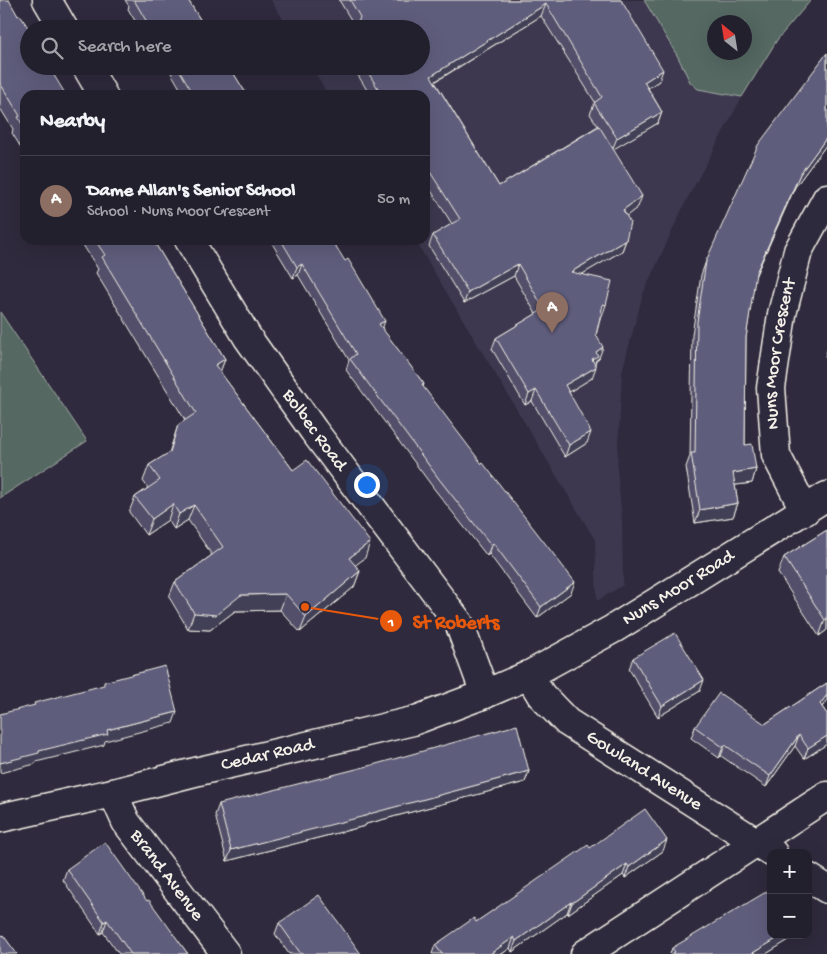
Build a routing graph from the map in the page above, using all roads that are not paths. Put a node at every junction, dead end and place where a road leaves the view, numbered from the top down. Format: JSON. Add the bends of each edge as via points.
{"nodes":[{"id":1,"x":47,"y":0,"type":"edge"},
{"id":2,"x":59,"y":20,"type":"edge"},
{"id":3,"x":91,"y":75,"type":"edge"},
{"id":4,"x":100,"y":90,"type":"edge"},
{"id":5,"x":827,"y":198,"type":"edge"},
{"id":6,"x":193,"y":245,"type":"edge"},
{"id":7,"x":827,"y":496,"type":"edge"},
{"id":8,"x":805,"y":511,"type":"junction"},
{"id":9,"x":529,"y":676,"type":"junction"},
{"id":10,"x":485,"y":694,"type":"junction"},
{"id":11,"x":113,"y":793,"type":"junction"},
{"id":12,"x":827,"y":796,"type":"edge"},
{"id":13,"x":0,"y":818,"type":"edge"},
{"id":14,"x":765,"y":847,"type":"edge"},
{"id":15,"x":812,"y":880,"type":"edge"},
{"id":16,"x":827,"y":889,"type":"edge"},
{"id":17,"x":226,"y":954,"type":"edge"},
{"id":18,"x":585,"y":954,"type":"edge"}],
"edges":[{"from":1,"to":2,"type":"street"},
{"from":3,"to":4,"type":"street"},
{"from":5,"to":8,"type":"street","name":"Nuns Moor Crescent","via":[[798,251],[782,314],[771,388],[776,456]]},
{"from":6,"to":10,"type":"street","name":"Bolbec Road","via":[[248,338],[459,623]]},
{"from":7,"to":8,"type":"street","name":"Nuns Moor Road"},
{"from":8,"to":9,"type":"street","name":"Nuns Moor Road","via":[[613,629]]},
{"from":9,"to":10,"type":"street","name":"Cedar Road"},
{"from":9,"to":14,"type":"street","name":"Gowland Avenue","via":[[541,695],[567,722]]},
{"from":10,"to":11,"type":"street","name":"Cedar Road","via":[[413,721]]},
{"from":11,"to":13,"type":"street","name":"Cedar Road"},
{"from":11,"to":17,"type":"street","name":"Brand Avenue","via":[[126,822]]},
{"from":12,"to":14,"type":"street"},
{"from":14,"to":18,"type":"street"},
{"from":15,"to":16,"type":"street"}]}
